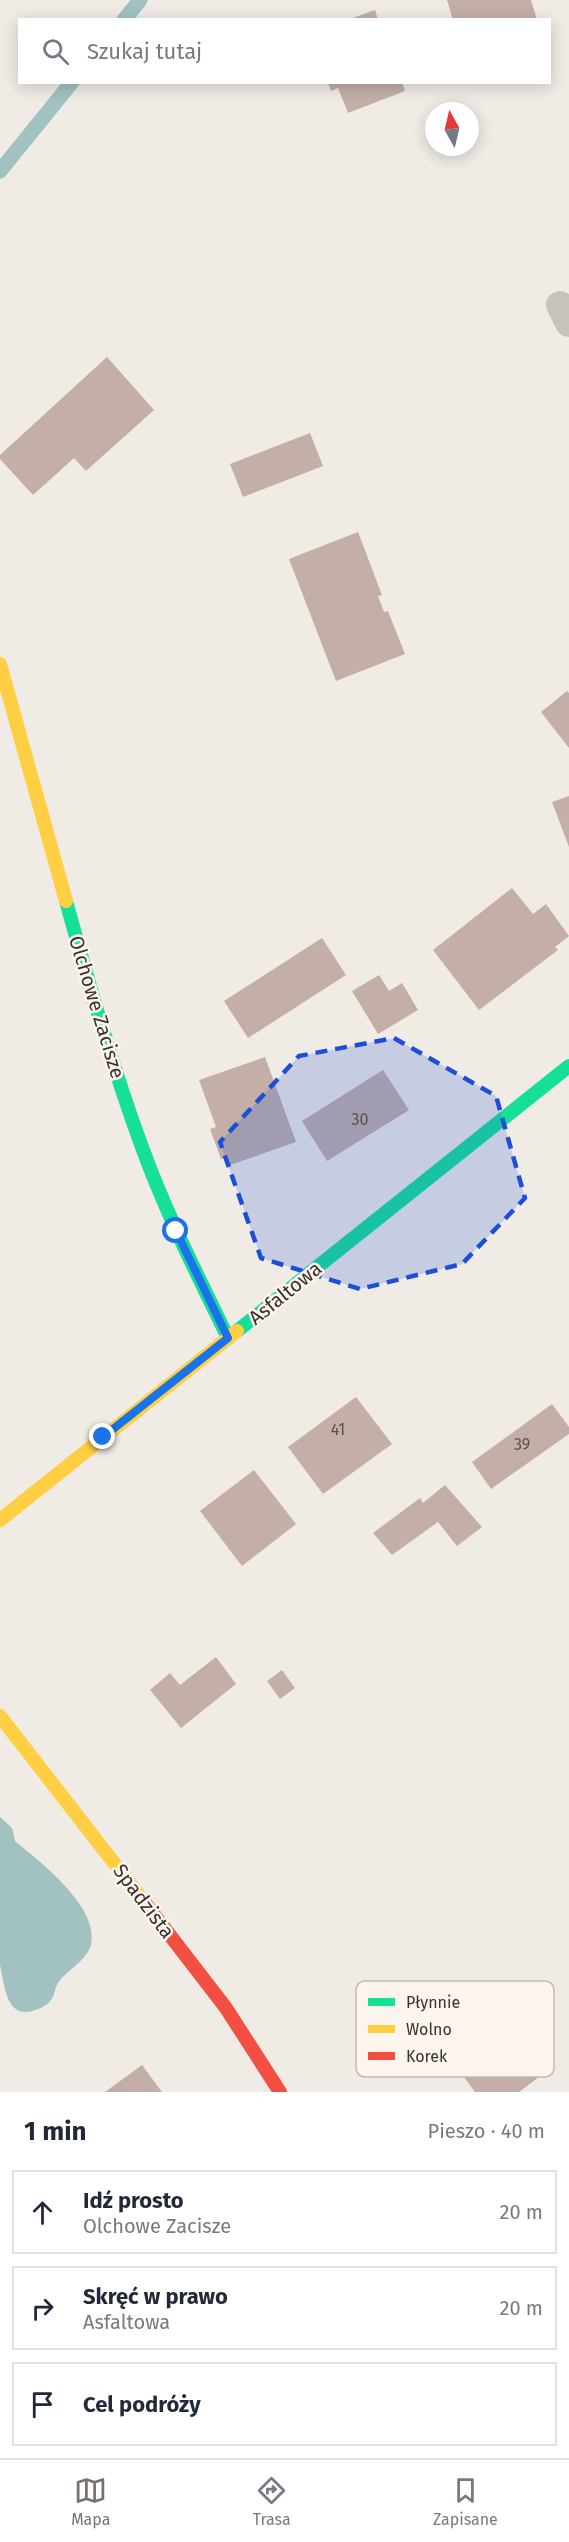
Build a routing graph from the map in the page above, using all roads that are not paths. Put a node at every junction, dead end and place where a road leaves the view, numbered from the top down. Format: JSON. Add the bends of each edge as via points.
{"nodes":[{"id":1,"x":0,"y":664,"type":"edge"},
{"id":2,"x":569,"y":1066,"type":"edge"},
{"id":3,"x":228,"y":1338,"type":"junction"},
{"id":4,"x":0,"y":1520,"type":"edge"},
{"id":5,"x":0,"y":1716,"type":"edge"},
{"id":6,"x":280,"y":2092,"type":"edge"}],
"edges":[{"from":1,"to":3,"type":"street","name":"Olchowe Zacisze","via":[[117,1075],[176,1231]]},
{"from":2,"to":3,"type":"street","name":"Asfaltowa"},
{"from":3,"to":4,"type":"street","name":"Asfaltowa"},
{"from":5,"to":6,"type":"street","name":"Spadzista","via":[[226,2008]]}]}
